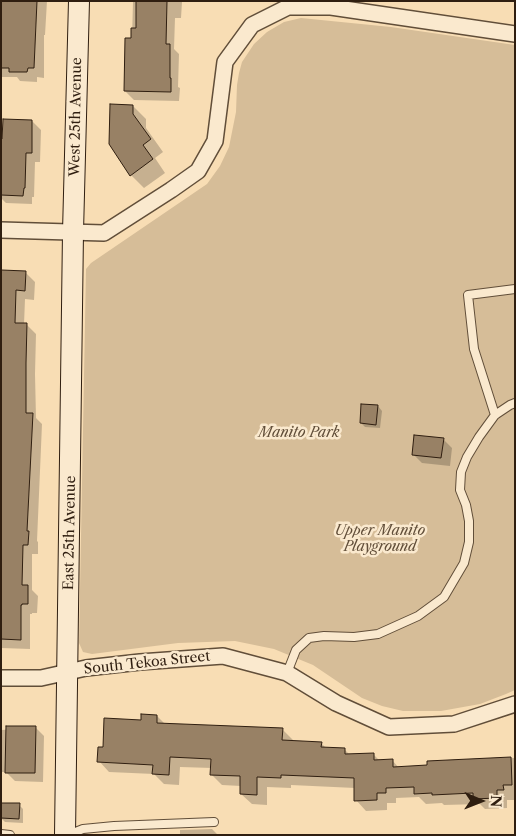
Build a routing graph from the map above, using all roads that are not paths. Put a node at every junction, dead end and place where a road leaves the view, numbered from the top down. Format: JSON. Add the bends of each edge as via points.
{"nodes":[{"id":1,"x":79,"y":1,"type":"edge"},
{"id":2,"x":515,"y":34,"type":"edge"},
{"id":3,"x":1,"y":230,"type":"edge"},
{"id":4,"x":74,"y":232,"type":"junction"},
{"id":5,"x":515,"y":288,"type":"edge"},
{"id":6,"x":515,"y":404,"type":"edge"},
{"id":7,"x":495,"y":415,"type":"junction"},
{"id":8,"x":68,"y":672,"type":"junction"},
{"id":9,"x":287,"y":673,"type":"junction"},
{"id":10,"x":1,"y":678,"type":"edge"},
{"id":11,"x":515,"y":704,"type":"edge"},
{"id":12,"x":214,"y":822,"type":"dead end"},
{"id":13,"x":1,"y":834,"type":"edge"},
{"id":14,"x":10,"y":835,"type":"edge"},
{"id":15,"x":66,"y":835,"type":"edge"}],
"edges":[{"from":1,"to":4,"type":"street","name":"West 25th Avenue"},
{"from":2,"to":4,"type":"street","via":[[331,7],[288,7],[252,25],[225,62],[215,141],[198,171],[104,233]]},
{"from":3,"to":4,"type":"street"},
{"from":4,"to":8,"type":"street","name":"East 25th Avenue"},
{"from":5,"to":7,"type":"lane","via":[[468,294],[474,349]]},
{"from":6,"to":7,"type":"lane"},
{"from":7,"to":9,"type":"lane","via":[[479,436],[461,472],[460,490],[469,521],[469,542],[464,563],[444,597],[418,616],[378,634],[354,638],[310,638],[296,650]]},
{"from":8,"to":9,"type":"street","name":"South Tekoa Street","via":[[140,662],[223,656]]},
{"from":8,"to":10,"type":"street","name":"South Tekoa Street","via":[[41,678]]},
{"from":8,"to":15,"type":"street","name":"East 25th Avenue"},
{"from":9,"to":11,"type":"street","name":"South Tekoa Street","via":[[336,703],[390,727],[454,724]]},
{"from":12,"to":15,"type":"lane","via":[[114,826],[83,829]]},
{"from":13,"to":14,"type":"lane"}]}
